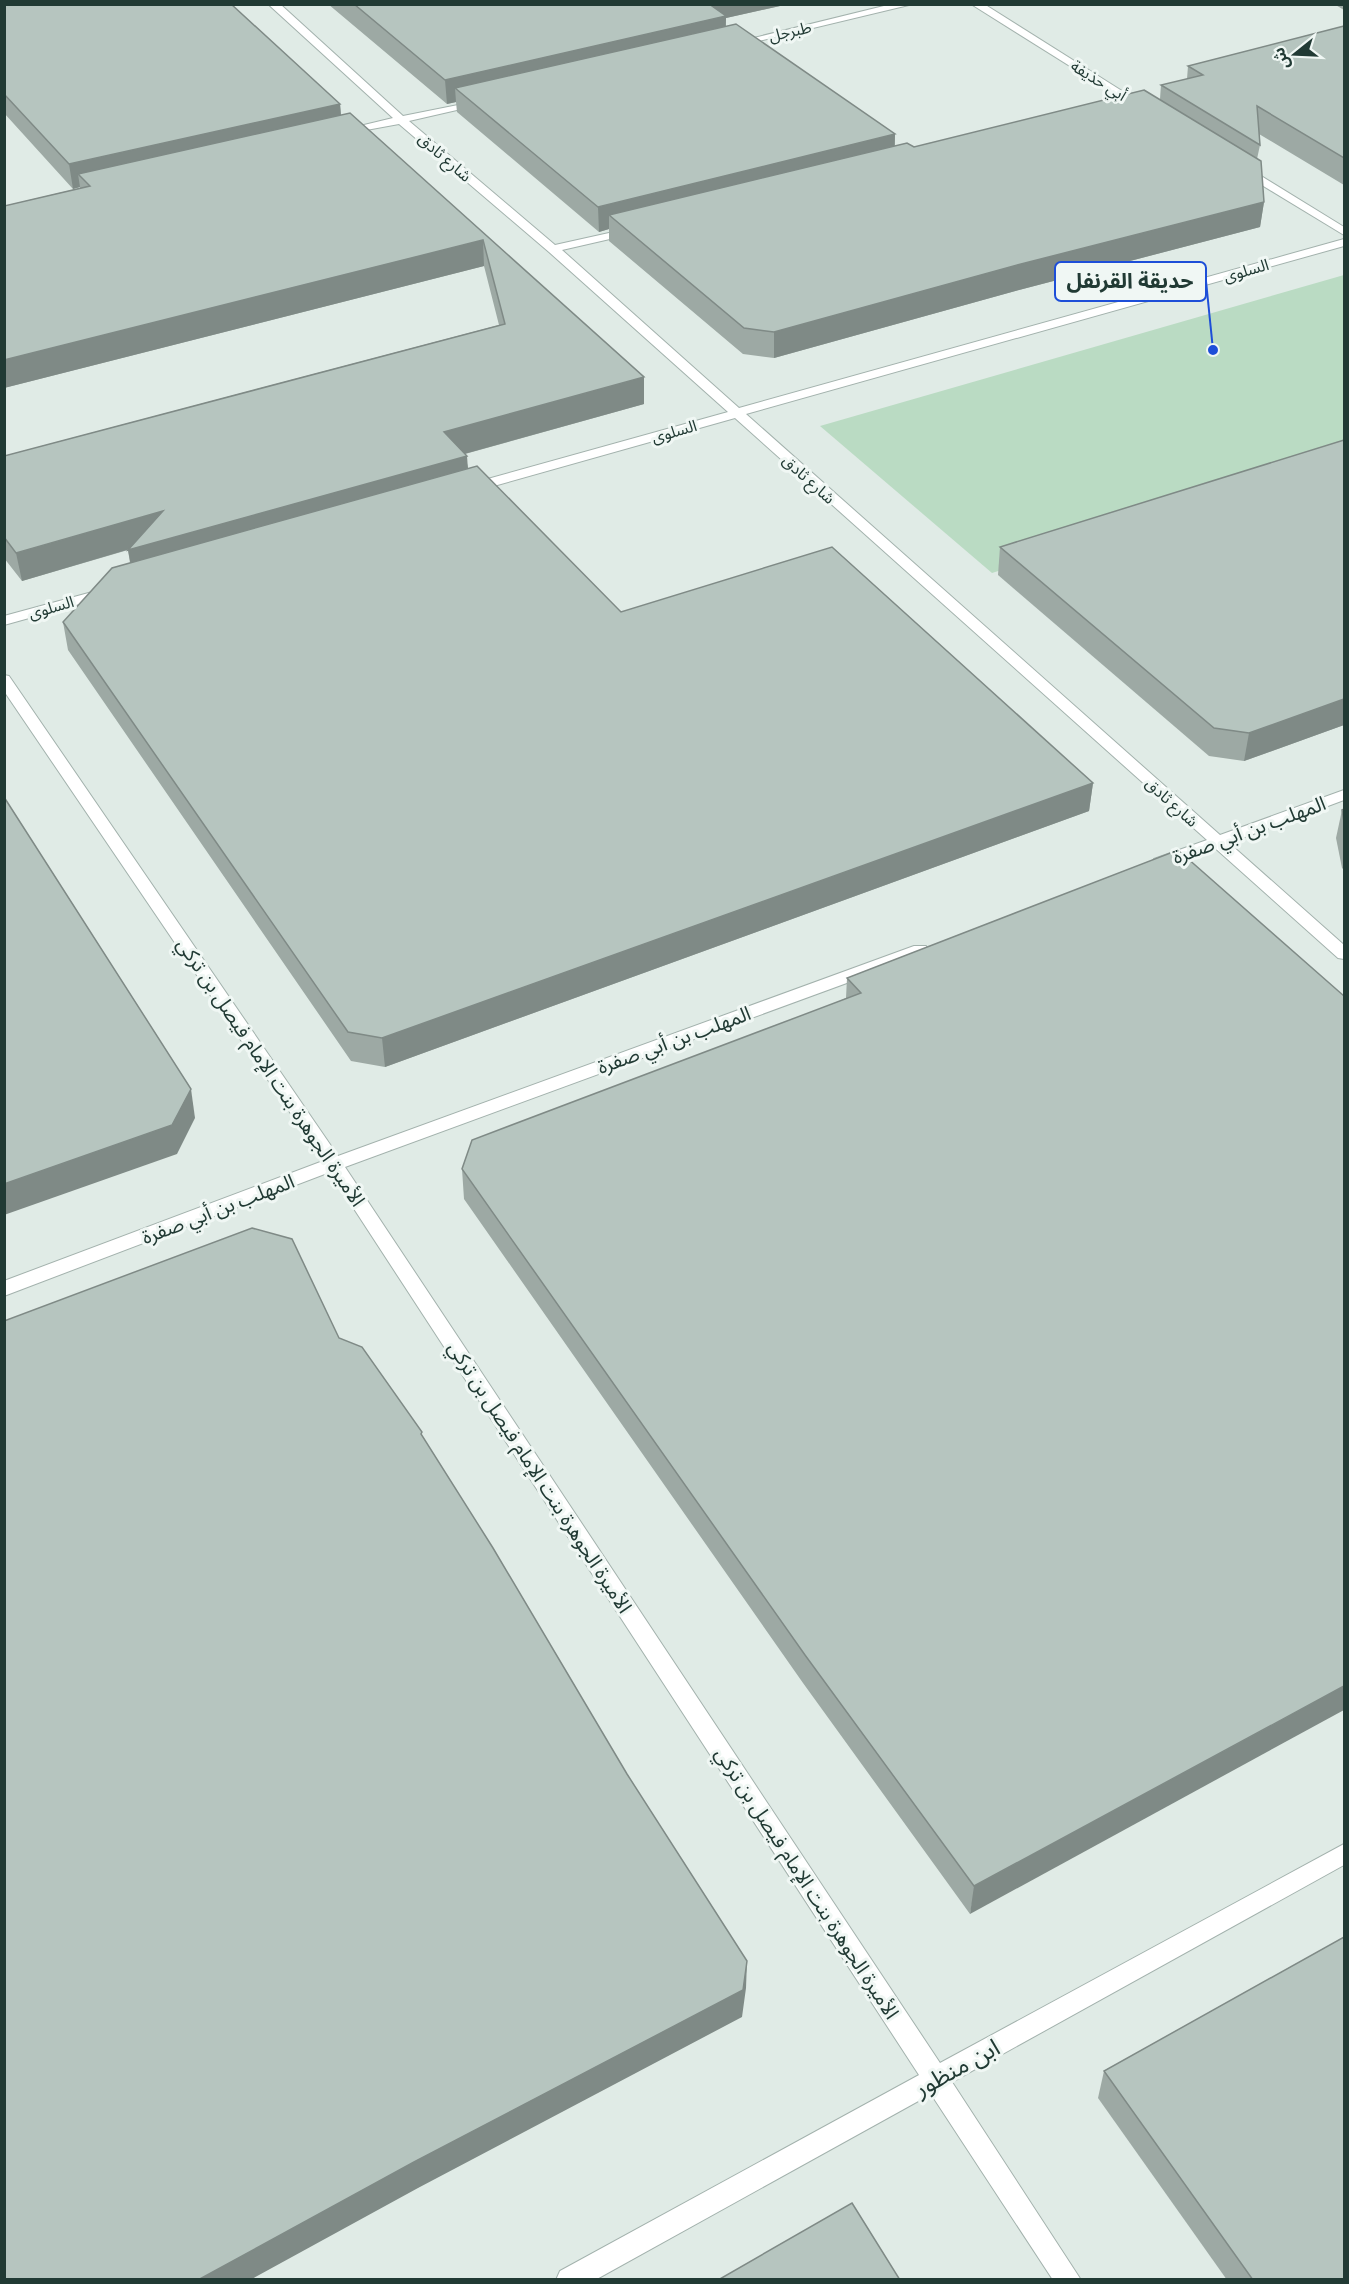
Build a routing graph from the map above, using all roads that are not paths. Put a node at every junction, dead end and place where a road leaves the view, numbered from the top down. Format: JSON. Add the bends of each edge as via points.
{"nodes":[{"id":1,"x":273,"y":4,"type":"edge"},
{"id":2,"x":908,"y":4,"type":"edge"},
{"id":3,"x":976,"y":4,"type":"edge"},
{"id":4,"x":724,"y":46,"type":"edge"},
{"id":5,"x":494,"y":99,"type":"edge"},
{"id":6,"x":1158,"y":117,"type":"edge"},
{"id":7,"x":401,"y":120,"type":"junction"},
{"id":8,"x":331,"y":136,"type":"edge"},
{"id":9,"x":1229,"y":160,"type":"edge"},
{"id":10,"x":645,"y":227,"type":"edge"},
{"id":11,"x":1344,"y":232,"type":"edge"},
{"id":12,"x":1344,"y":242,"type":"edge"},
{"id":13,"x":553,"y":249,"type":"junction"},
{"id":14,"x":735,"y":413,"type":"junction"},
{"id":15,"x":462,"y":491,"type":"edge"},
{"id":16,"x":119,"y":588,"type":"edge"},
{"id":17,"x":4,"y":621,"type":"edge"},
{"id":18,"x":4,"y":679,"type":"edge"},
{"id":19,"x":1344,"y":795,"type":"edge"},
{"id":20,"x":1218,"y":842,"type":"junction"},
{"id":21,"x":1142,"y":869,"type":"edge"},
{"id":22,"x":940,"y":943,"type":"edge"},
{"id":23,"x":1344,"y":954,"type":"edge"},
{"id":24,"x":334,"y":1164,"type":"junction"},
{"id":25,"x":4,"y":1289,"type":"edge"},
{"id":26,"x":1344,"y":1854,"type":"edge"},
{"id":27,"x":937,"y":2079,"type":"junction"},
{"id":28,"x":569,"y":2280,"type":"edge"},
{"id":29,"x":1068,"y":2280,"type":"edge"}],
"edges":[{"from":1,"to":7,"type":"street","name":"شارع ثادق"},
{"from":2,"to":4,"type":"street","name":"طبرجل"},
{"from":3,"to":6,"type":"street","name":"أبي حذيفة","via":[[1132,106]]},
{"from":5,"to":7,"type":"street"},
{"from":7,"to":8,"type":"street"},
{"from":7,"to":13,"type":"street","name":"شارع ثادق"},
{"from":9,"to":11,"type":"street"},
{"from":10,"to":13,"type":"street"},
{"from":12,"to":14,"type":"street","name":"السلوى"},
{"from":13,"to":14,"type":"street","name":"شارع ثادق"},
{"from":14,"to":15,"type":"street","name":"السلوى"},
{"from":14,"to":20,"type":"street","name":"شارع ثادق"},
{"from":16,"to":17,"type":"street","name":"السلوى"},
{"from":18,"to":24,"type":"street","name":"الأميرة الجوهرة بنت الإمام فيصل بن تركي"},
{"from":19,"to":20,"type":"street","name":"المهلب بن أبي صفرة"},
{"from":20,"to":21,"type":"street","name":"المهلب بن أبي صفرة"},
{"from":20,"to":23,"type":"street","name":"شارع ثادق"},
{"from":22,"to":24,"type":"street","name":"المهلب بن أبي صفرة"},
{"from":24,"to":25,"type":"street","name":"المهلب بن أبي صفرة"},
{"from":24,"to":27,"type":"street","name":"الأميرة الجوهرة بنت الإمام فيصل بن تركي"},
{"from":26,"to":27,"type":"street","name":"ابن منظور"},
{"from":27,"to":28,"type":"street","name":"ابن منظور"},
{"from":27,"to":29,"type":"street","name":"الأميرة الجوهرة بنت الإمام فيصل بن تركي"}]}
